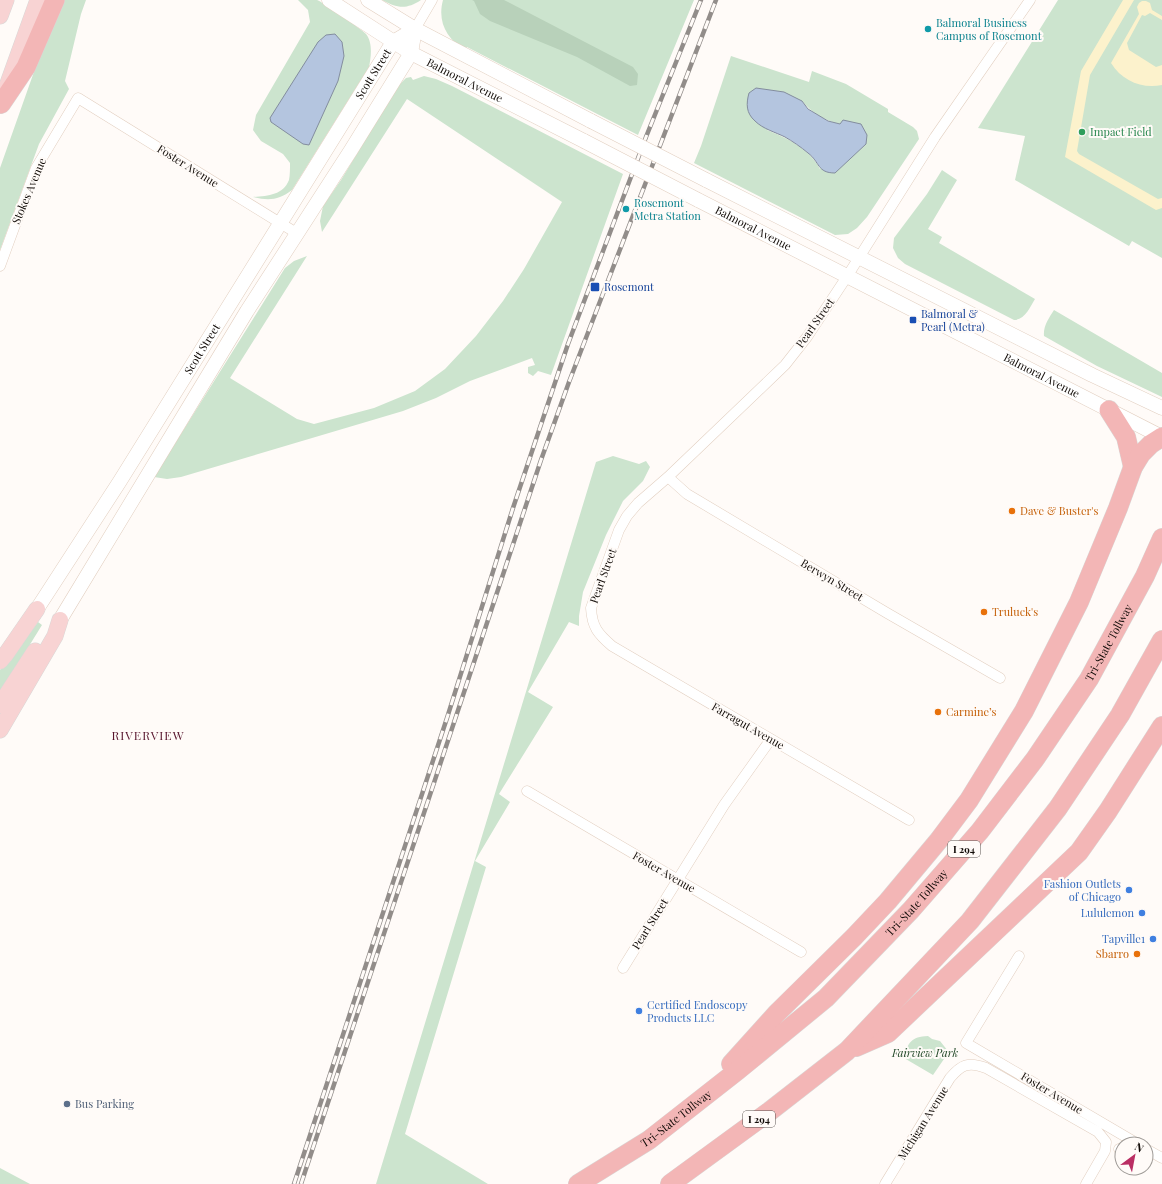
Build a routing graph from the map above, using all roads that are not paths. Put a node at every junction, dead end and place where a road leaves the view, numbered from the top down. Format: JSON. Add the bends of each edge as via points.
{"nodes":[{"id":1,"x":6,"y":0,"type":"edge"},
{"id":2,"x":38,"y":0,"type":"edge"},
{"id":3,"x":55,"y":0,"type":"edge"},
{"id":4,"x":329,"y":0,"type":"edge"},
{"id":5,"x":368,"y":0,"type":"edge"},
{"id":6,"x":432,"y":0,"type":"edge"},
{"id":7,"x":1030,"y":0,"type":"edge"},
{"id":8,"x":0,"y":16,"type":"edge"},
{"id":9,"x":415,"y":29,"type":"junction"},
{"id":10,"x":393,"y":42,"type":"junction"},
{"id":11,"x":411,"y":53,"type":"junction"},
{"id":12,"x":78,"y":98,"type":"joint"},
{"id":13,"x":0,"y":105,"type":"edge"},
{"id":14,"x":280,"y":223,"type":"junction"},
{"id":15,"x":298,"y":234,"type":"junction"},
{"id":16,"x":860,"y":256,"type":"junction"},
{"id":17,"x":0,"y":266,"type":"edge"},
{"id":18,"x":848,"y":275,"type":"junction"},
{"id":19,"x":1162,"y":408,"type":"edge"},
{"id":20,"x":1109,"y":410,"type":"junction"},
{"id":21,"x":1162,"y":437,"type":"edge"},
{"id":22,"x":1134,"y":467,"type":"junction"},
{"id":23,"x":668,"y":477,"type":"junction"},
{"id":24,"x":1162,"y":538,"type":"edge"},
{"id":25,"x":37,"y":609,"type":"joint"},
{"id":26,"x":60,"y":620,"type":"junction"},
{"id":27,"x":594,"y":626,"type":"joint"},
{"id":28,"x":1162,"y":640,"type":"edge"},
{"id":29,"x":0,"y":661,"type":"edge"},
{"id":30,"x":1000,"y":678,"type":"dead end"},
{"id":31,"x":0,"y":705,"type":"edge"},
{"id":32,"x":1162,"y":726,"type":"edge"},
{"id":33,"x":0,"y":730,"type":"edge"},
{"id":34,"x":771,"y":740,"type":"junction"},
{"id":35,"x":527,"y":792,"type":"dead end"},
{"id":36,"x":909,"y":820,"type":"dead end"},
{"id":37,"x":677,"y":880,"type":"junction"},
{"id":38,"x":801,"y":952,"type":"dead end"},
{"id":39,"x":1019,"y":956,"type":"dead end"},
{"id":40,"x":623,"y":968,"type":"dead end"},
{"id":41,"x":847,"y":1051,"type":"junction"},
{"id":42,"x":965,"y":1065,"type":"joint"},
{"id":43,"x":697,"y":1103,"type":"junction"},
{"id":44,"x":1123,"y":1136,"type":"edge"},
{"id":45,"x":578,"y":1184,"type":"edge"},
{"id":46,"x":670,"y":1184,"type":"edge"},
{"id":47,"x":885,"y":1184,"type":"edge"},
{"id":48,"x":1086,"y":1184,"type":"edge"}],
"edges":[{"from":1,"to":8,"type":"main road"},
{"from":2,"to":13,"type":"main road"},
{"from":3,"to":13,"type":"highway","via":[[26,67]]},
{"from":4,"to":10,"type":"street","name":"Balmoral Avenue"},
{"from":5,"to":9,"type":"street","name":"Balmoral Avenue"},
{"from":6,"to":9,"type":"street"},
{"from":7,"to":16,"type":"street","name":"Pearl Street","via":[[935,137]]},
{"from":9,"to":10,"type":"street","name":"Scott Street"},
{"from":9,"to":11,"type":"street","name":"Scott Street"},
{"from":9,"to":16,"type":"street","name":"Balmoral Avenue","bridge":true,"via":[[592,122]]},
{"from":10,"to":11,"type":"street","name":"Balmoral Avenue"},
{"from":10,"to":14,"type":"street","name":"Scott Street"},
{"from":11,"to":15,"type":"street","name":"Scott Street"},
{"from":11,"to":18,"type":"street","name":"Balmoral Avenue","bridge":true},
{"from":12,"to":14,"type":"street","name":"Foster Avenue"},
{"from":12,"to":17,"type":"street","name":"Stokes Avenue","via":[[36,168]]},
{"from":14,"to":15,"type":"street","name":"Foster Avenue"},
{"from":14,"to":25,"type":"street","name":"Scott Street","via":[[120,481]]},
{"from":15,"to":26,"type":"street","name":"Scott Street","via":[[247,311]]},
{"from":16,"to":18,"type":"street","name":"Pearl Street"},
{"from":16,"to":19,"type":"street","name":"Balmoral Avenue"},
{"from":18,"to":20,"type":"street","name":"Balmoral Avenue"},
{"from":18,"to":23,"type":"street","name":"Pearl Street","via":[[785,365]]},
{"from":20,"to":21,"type":"street","name":"Balmoral Avenue"},
{"from":20,"to":22,"type":"highway","via":[[1126,437]]},
{"from":21,"to":22,"type":"highway","via":[[1141,454]]},
{"from":22,"to":43,"type":"highway","via":[[1079,602],[1024,711],[969,800],[888,901],[777,1013]]},
{"from":23,"to":27,"type":"street","name":"Pearl Street","via":[[638,503],[619,530],[591,608]]},
{"from":23,"to":30,"type":"street","name":"Berwyn Street","via":[[693,498]]},
{"from":24,"to":43,"type":"highway","name":"Tri-State Tollway","number":"I 294","via":[[1145,576],[1089,679],[1035,759],[980,831],[911,910],[826,998]]},
{"from":25,"to":29,"type":"main road"},
{"from":26,"to":31,"type":"main road","via":[[46,632]]},
{"from":26,"to":33,"type":"main road","via":[[55,636]]},
{"from":27,"to":34,"type":"street","name":"Farragut Avenue","via":[[598,634],[612,646]]},
{"from":28,"to":41,"type":"highway","number":"I 294","via":[[1120,715],[1058,808],[970,921]]},
{"from":32,"to":41,"type":"highway","via":[[1079,852],[888,1033]]},
{"from":34,"to":36,"type":"street","name":"Farragut Avenue"},
{"from":34,"to":37,"type":"street","name":"Pearl Street","via":[[724,806]]},
{"from":35,"to":37,"type":"street","name":"Foster Avenue"},
{"from":37,"to":38,"type":"street","name":"Foster Avenue"},
{"from":37,"to":40,"type":"street","name":"Pearl Street"},
{"from":39,"to":44,"type":"street","name":"Foster Avenue","via":[[966,1043]]},
{"from":41,"to":46,"type":"highway","number":"I 294"},
{"from":42,"to":47,"type":"street","name":"Michigan Avenue","via":[[950,1078]]},
{"from":42,"to":48,"type":"street","name":"Foster Avenue","via":[[986,1068],[1098,1132],[1106,1142],[1105,1151]]},
{"from":43,"to":45,"type":"highway","name":"Tri-State Tollway","number":"I 294","via":[[649,1140]]}]}
